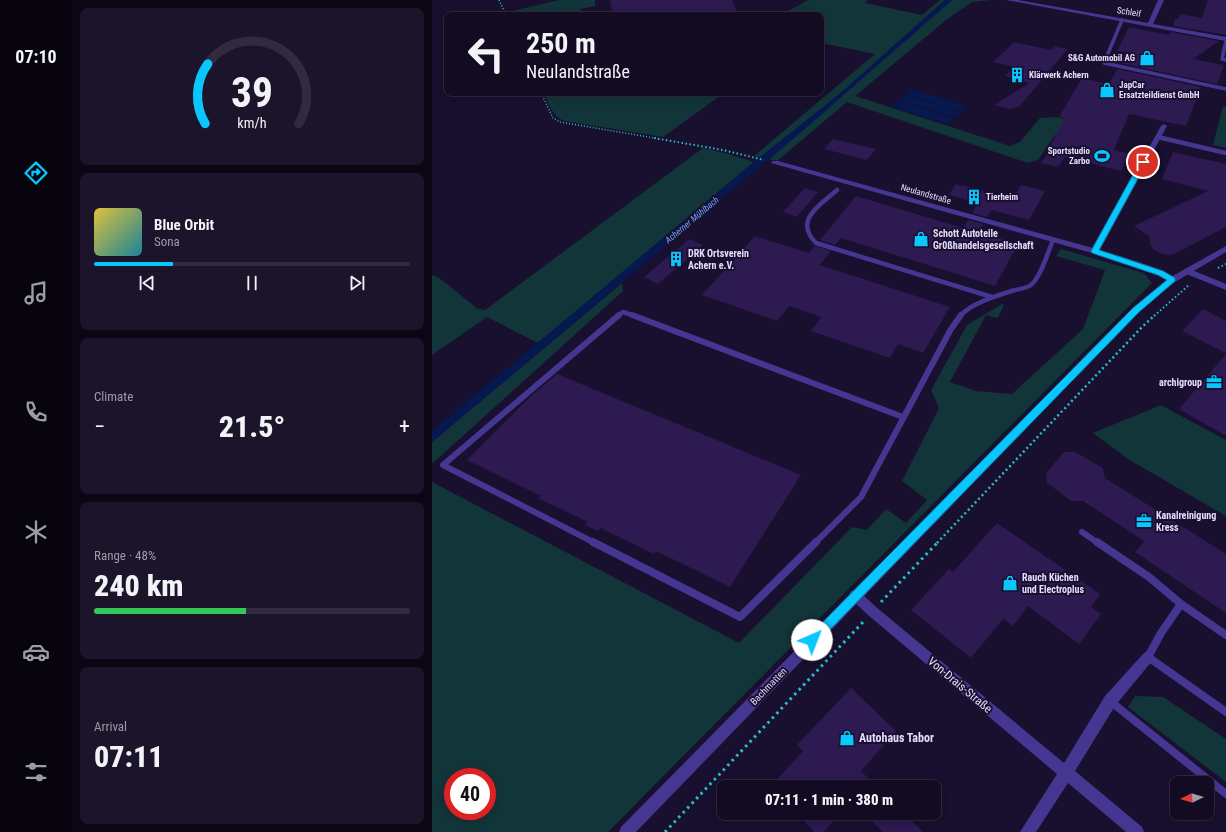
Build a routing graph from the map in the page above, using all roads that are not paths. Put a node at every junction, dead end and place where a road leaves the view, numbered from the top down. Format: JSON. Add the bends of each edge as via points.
{"nodes":[{"id":1,"x":1009,"y":0,"type":"edge"},
{"id":2,"x":1161,"y":0,"type":"edge"},
{"id":3,"x":1122,"y":20,"type":"junction"},
{"id":4,"x":1150,"y":24,"type":"junction"},
{"id":5,"x":1226,"y":40,"type":"edge"},
{"id":6,"x":1226,"y":60,"type":"edge"},
{"id":7,"x":1226,"y":88,"type":"edge"},
{"id":8,"x":1164,"y":126,"type":"dead end"},
{"id":9,"x":1157,"y":137,"type":"junction"},
{"id":10,"x":1226,"y":153,"type":"edge"},
{"id":11,"x":775,"y":163,"type":"road end"},
{"id":12,"x":837,"y":190,"type":"dead end"},
{"id":13,"x":1053,"y":240,"type":"junction"},
{"id":14,"x":1226,"y":249,"type":"edge"},
{"id":15,"x":1095,"y":251,"type":"junction"},
{"id":16,"x":1187,"y":271,"type":"junction"},
{"id":17,"x":1172,"y":280,"type":"junction"},
{"id":18,"x":1226,"y":287,"type":"edge"},
{"id":19,"x":992,"y":297,"type":"junction"},
{"id":20,"x":903,"y":417,"type":"junction"},
{"id":21,"x":1082,"y":532,"type":"dead end"},
{"id":22,"x":856,"y":596,"type":"junction"},
{"id":23,"x":1181,"y":604,"type":"junction"},
{"id":24,"x":1226,"y":635,"type":"edge"},
{"id":25,"x":1148,"y":657,"type":"junction"},
{"id":26,"x":1110,"y":701,"type":"junction"},
{"id":27,"x":1226,"y":712,"type":"edge"},
{"id":28,"x":1066,"y":773,"type":"junction"},
{"id":29,"x":1226,"y":794,"type":"edge"},
{"id":30,"x":626,"y":832,"type":"edge"},
{"id":31,"x":1027,"y":832,"type":"edge"},
{"id":32,"x":1137,"y":832,"type":"edge"}],
"edges":[{"from":1,"to":3,"type":"street","name":"Schleif"},
{"from":2,"to":4,"type":"street","name":"Schleif"},
{"from":3,"to":4,"type":"street","name":"Schleif"},
{"from":3,"to":7,"type":"lane","via":[[1104,63]]},
{"from":4,"to":5,"type":"street","name":"Schleif"},
{"from":5,"to":6,"type":"lane","via":[[1222,59]]},
{"from":8,"to":9,"type":"street"},
{"from":9,"to":10,"type":"lane"},
{"from":9,"to":15,"type":"street"},
{"from":11,"to":13,"type":"street","name":"Neulandstraße"},
{"from":12,"to":19,"type":"lane","via":[[813,212],[805,225],[805,231],[816,244]]},
{"from":13,"to":15,"type":"street","name":"Neulandstraße"},
{"from":13,"to":19,"type":"lane","via":[[1031,286]]},
{"from":14,"to":16,"type":"street","name":"Bachmatten"},
{"from":15,"to":17,"type":"street","name":"Neulandstraße","via":[[1160,273]]},
{"from":16,"to":17,"type":"street","name":"Bachmatten"},
{"from":16,"to":18,"type":"street"},
{"from":17,"to":22,"type":"street","name":"Bachmatten","via":[[1136,310]]},
{"from":19,"to":20,"type":"lane","via":[[963,313],[951,329]]},
{"from":20,"to":20,"type":"lane","via":[[861,497],[740,616],[444,466],[623,312]]},
{"from":21,"to":23,"type":"lane","via":[[1148,577]]},
{"from":22,"to":28,"type":"street","name":"Von-Drais-Straße"},
{"from":22,"to":30,"type":"street","name":"Bachmatten"},
{"from":23,"to":24,"type":"lane"},
{"from":23,"to":25,"type":"lane"},
{"from":25,"to":26,"type":"street"},
{"from":25,"to":27,"type":"lane"},
{"from":26,"to":28,"type":"street"},
{"from":26,"to":29,"type":"lane"},
{"from":28,"to":31,"type":"street"},
{"from":28,"to":32,"type":"street","name":"Von-Drais-Straße"}]}
